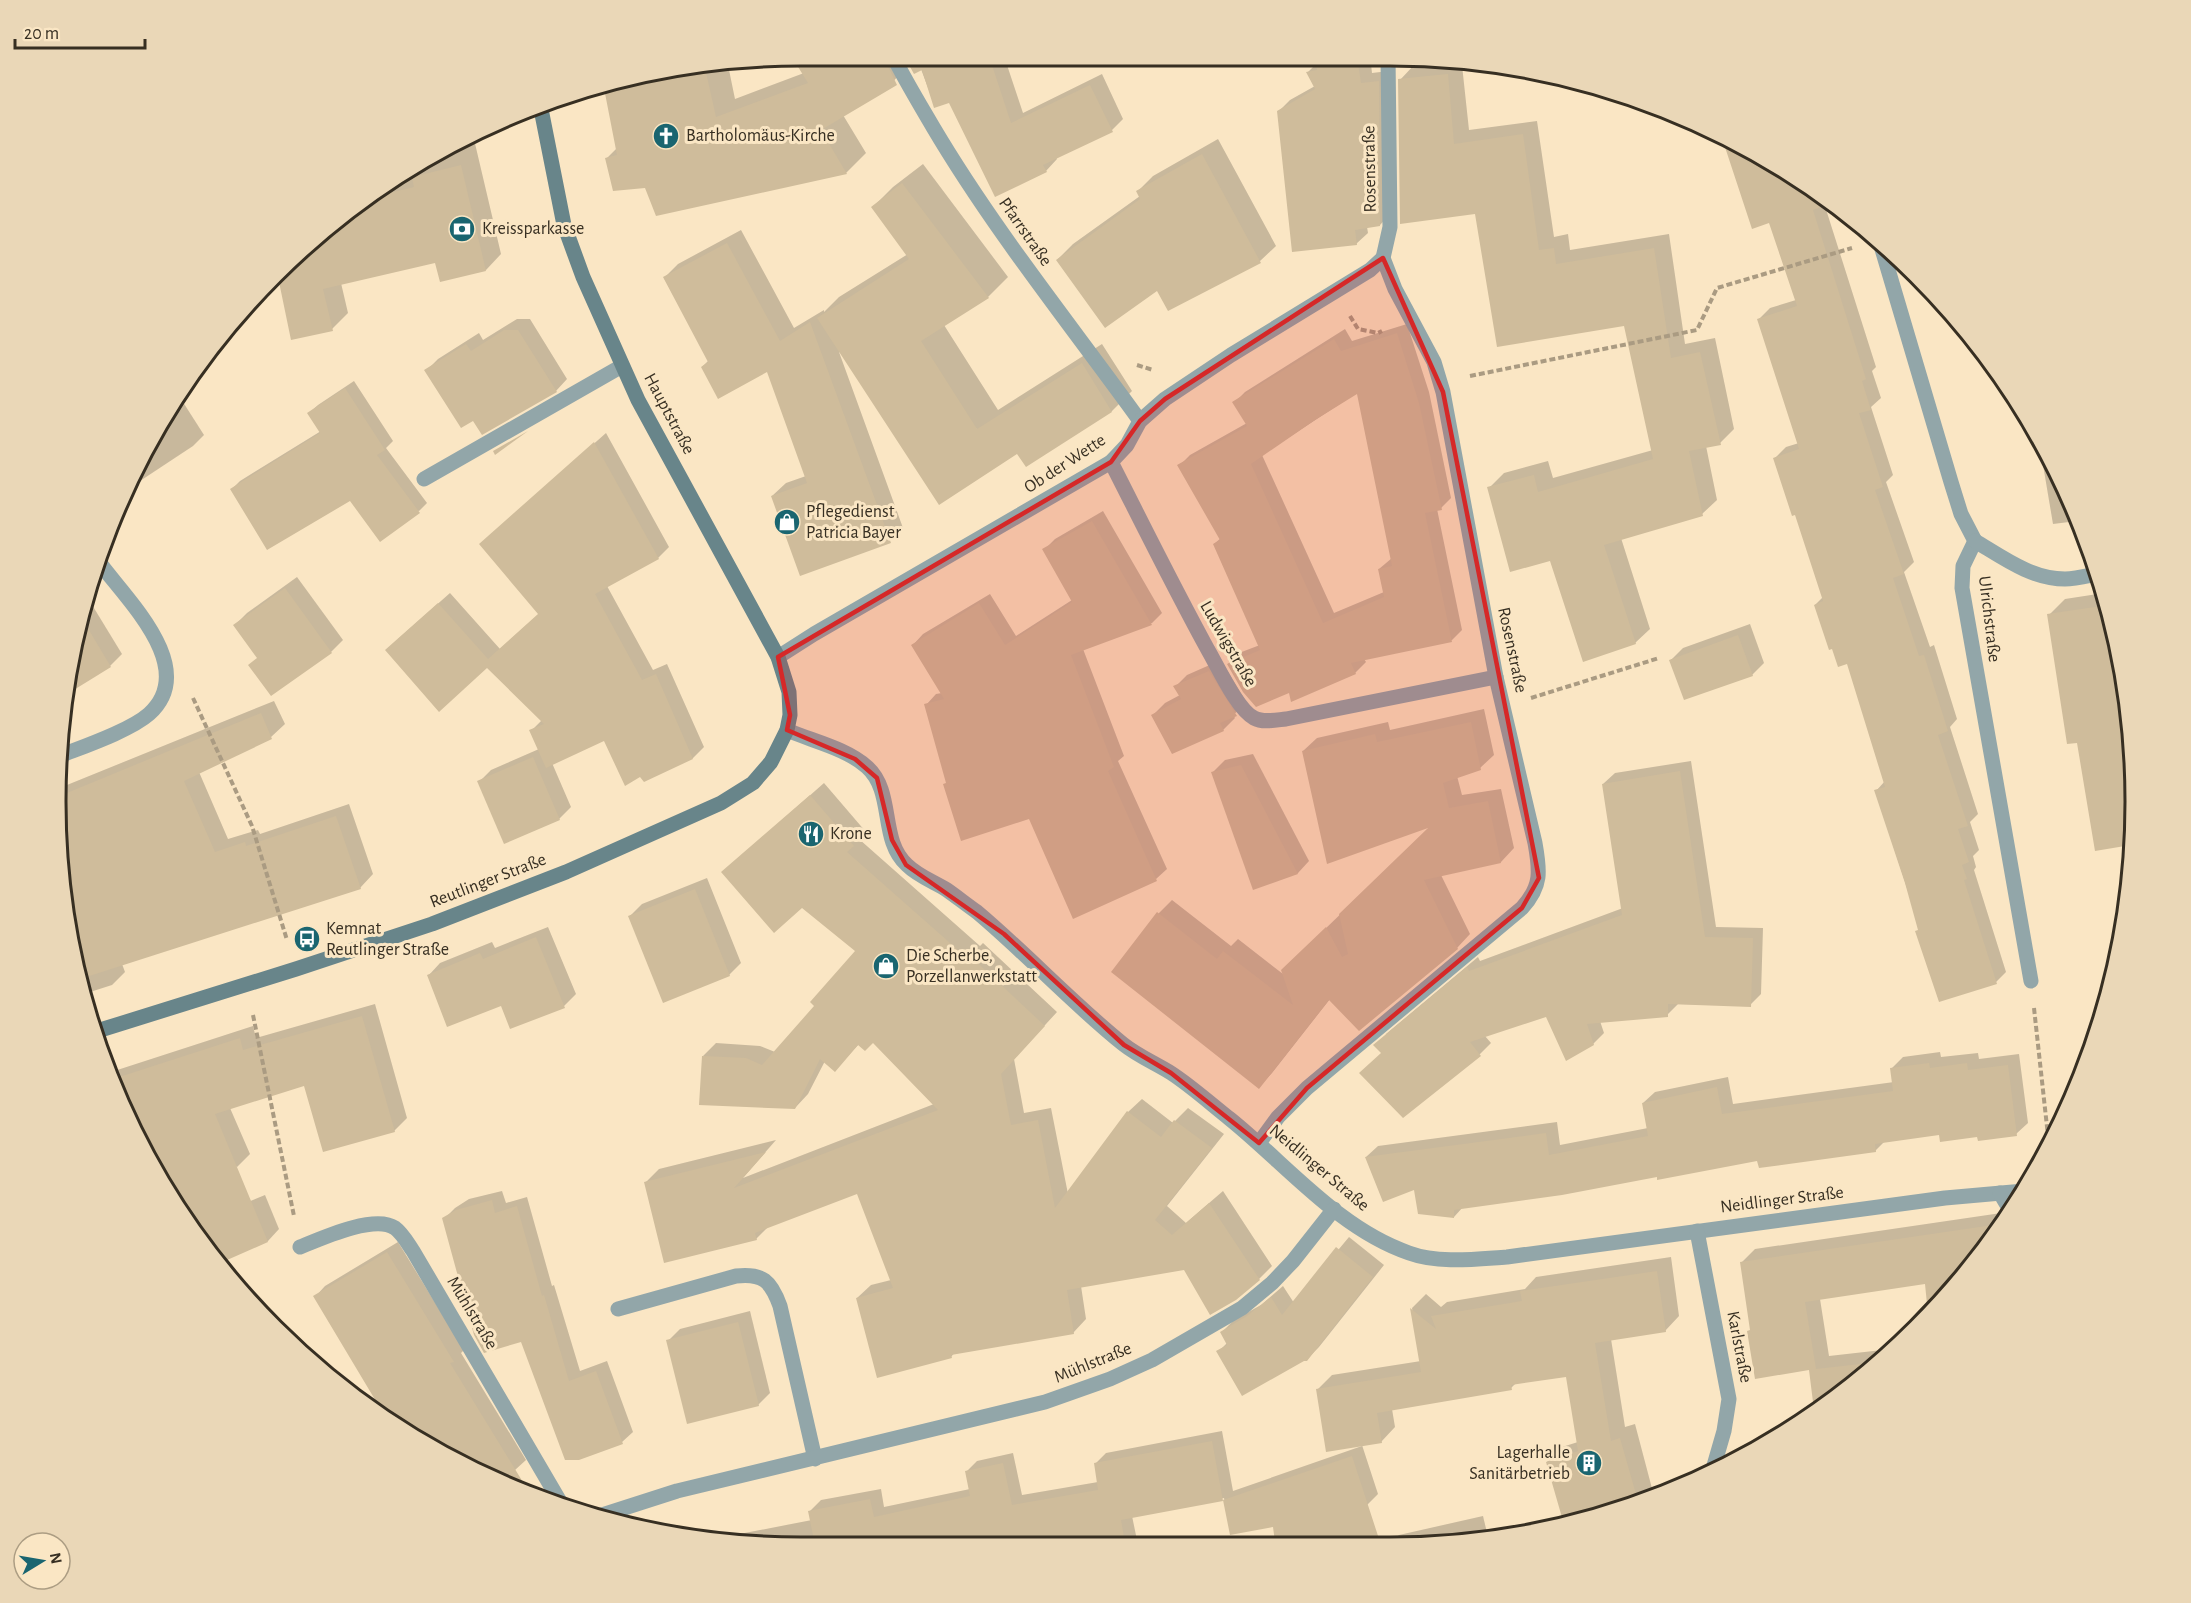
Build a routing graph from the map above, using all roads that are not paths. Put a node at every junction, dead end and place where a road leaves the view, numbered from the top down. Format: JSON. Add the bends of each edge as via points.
{"nodes":[{"id":1,"x":899,"y":66,"type":"edge"},
{"id":2,"x":1388,"y":66,"type":"edge"},
{"id":3,"x":542,"y":114,"type":"edge"},
{"id":4,"x":1383,"y":258,"type":"junction"},
{"id":5,"x":1885,"y":259,"type":"edge"},
{"id":6,"x":622,"y":366,"type":"junction"},
{"id":7,"x":1140,"y":421,"type":"junction"},
{"id":8,"x":1111,"y":462,"type":"junction"},
{"id":9,"x":424,"y":478,"type":"dead end"},
{"id":10,"x":1975,"y":541,"type":"junction"},
{"id":11,"x":104,"y":568,"type":"edge"},
{"id":12,"x":2089,"y":575,"type":"edge"},
{"id":13,"x":778,"y":657,"type":"junction"},
{"id":14,"x":1496,"y":677,"type":"junction"},
{"id":15,"x":787,"y":730,"type":"junction"},
{"id":16,"x":68,"y":753,"type":"edge"},
{"id":17,"x":2031,"y":981,"type":"road end"},
{"id":18,"x":102,"y":1029,"type":"edge"},
{"id":19,"x":1259,"y":1143,"type":"junction"},
{"id":20,"x":2012,"y":1192,"type":"edge"},
{"id":21,"x":2000,"y":1193,"type":"junction"},
{"id":22,"x":2006,"y":1202,"type":"edge"},
{"id":23,"x":1334,"y":1209,"type":"junction"},
{"id":24,"x":1697,"y":1231,"type":"junction"},
{"id":25,"x":300,"y":1247,"type":"road end"},
{"id":26,"x":618,"y":1309,"type":"dead end"},
{"id":27,"x":815,"y":1459,"type":"junction"},
{"id":28,"x":1715,"y":1461,"type":"edge"},
{"id":29,"x":556,"y":1495,"type":"edge"},
{"id":30,"x":611,"y":1512,"type":"edge"}],
"edges":[{"from":1,"to":7,"type":"street","name":"Pfarrstraße","via":[[992,220]]},
{"from":2,"to":4,"type":"street","name":"Rosenstraße","via":[[1390,227]]},
{"from":3,"to":6,"type":"main road","name":"Hauptstraße","via":[[564,225]]},
{"from":4,"to":7,"type":"street","name":"Ob der Wette","via":[[1371,270],[1165,399]]},
{"from":4,"to":14,"type":"street","name":"Rosenstraße","via":[[1440,381]]},
{"from":5,"to":10,"type":"street","via":[[1961,514]]},
{"from":6,"to":9,"type":"street"},
{"from":6,"to":13,"type":"main road","name":"Hauptstraße"},
{"from":7,"to":8,"type":"street","name":"Ob der Wette","via":[[1127,445]]},
{"from":8,"to":13,"type":"street","name":"Ob der Wette"},
{"from":8,"to":14,"type":"street","name":"Ludwigstraße","via":[[1230,689],[1255,719],[1286,719]]},
{"from":10,"to":12,"type":"street","via":[[2013,564],[2048,578]]},
{"from":10,"to":17,"type":"street","name":"Ulrichstraße","via":[[1963,566],[1962,588]]},
{"from":11,"to":16,"type":"street","via":[[156,637],[166,666],[164,688],[156,706],[142,720]]},
{"from":13,"to":15,"type":"main road","name":"Hauptstraße","via":[[789,692]]},
{"from":14,"to":19,"type":"street","name":"Rosenstraße","via":[[1540,866],[1530,899],[1306,1088]]},
{"from":15,"to":18,"type":"main road","name":"Reutlinger Straße","via":[[771,762],[753,783],[700,813],[566,872],[432,924]]},
{"from":15,"to":19,"type":"street","name":"Neidlinger Straße","via":[[836,749],[868,767],[877,778],[892,840],[906,865],[947,890],[1004,934],[1124,1045],[1171,1073]]},
{"from":19,"to":23,"type":"street","name":"Neidlinger Straße"},
{"from":20,"to":21,"type":"street","name":"Neidlinger Straße"},
{"from":21,"to":22,"type":"street"},
{"from":21,"to":24,"type":"street","name":"Neidlinger Straße"},
{"from":23,"to":24,"type":"street","name":"Neidlinger Straße","via":[[1380,1240],[1410,1254],[1468,1260]]},
{"from":23,"to":27,"type":"street","name":"Mühlstraße","via":[[1293,1261],[1242,1308],[1152,1360],[1045,1402]]},
{"from":24,"to":28,"type":"street","name":"Karlstraße","via":[[1729,1399]]},
{"from":25,"to":29,"type":"street","name":"Mühlstraße","via":[[372,1224],[396,1228]]},
{"from":26,"to":27,"type":"street","via":[[736,1276],[752,1275],[766,1280],[780,1306]]},
{"from":27,"to":30,"type":"street","name":"Mühlstraße","via":[[677,1491]]}]}
